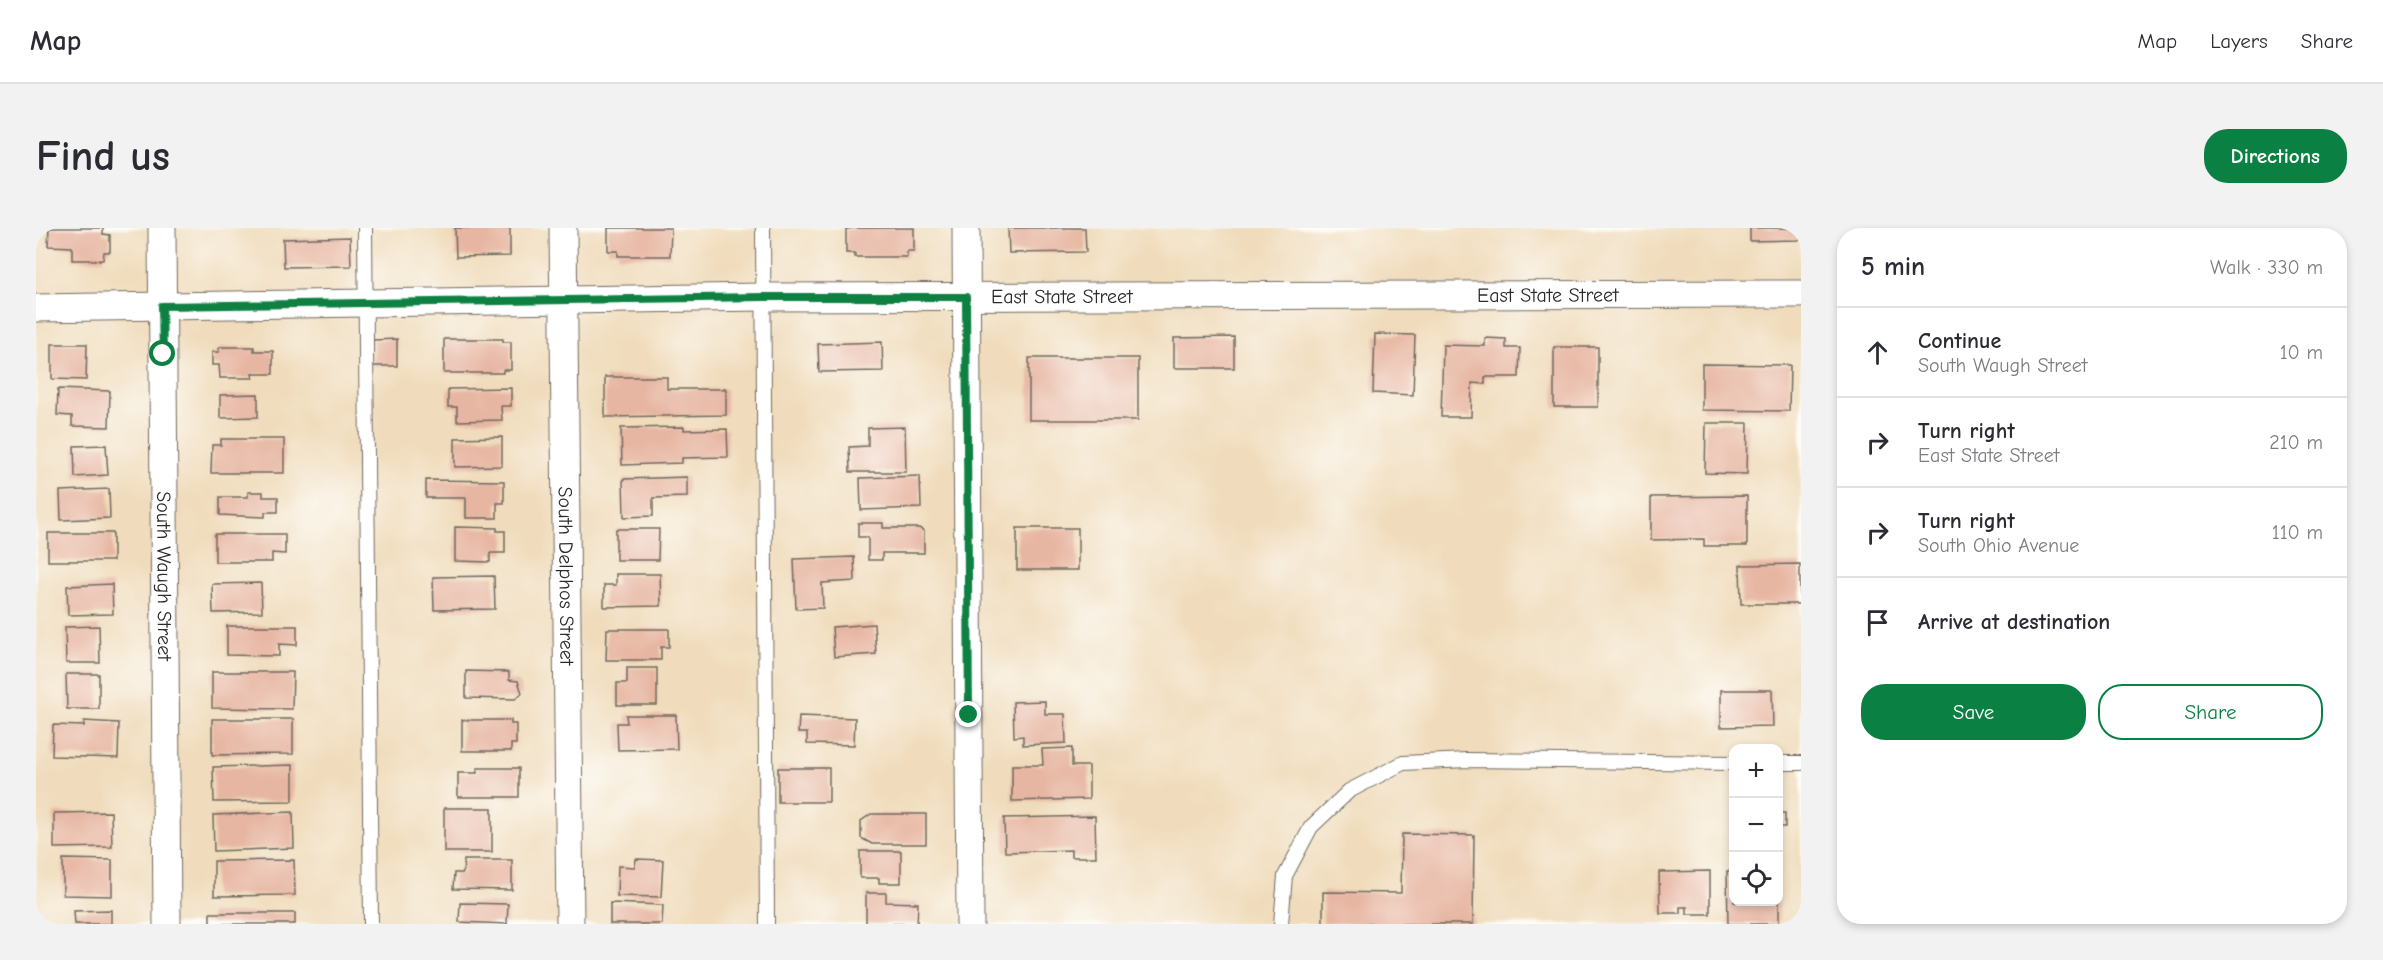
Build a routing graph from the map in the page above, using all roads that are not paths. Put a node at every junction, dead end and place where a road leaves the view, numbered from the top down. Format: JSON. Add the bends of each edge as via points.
{"nodes":[{"id":1,"x":162,"y":228,"type":"edge"},
{"id":2,"x":365,"y":228,"type":"edge"},
{"id":3,"x":564,"y":228,"type":"edge"},
{"id":4,"x":763,"y":228,"type":"edge"},
{"id":5,"x":966,"y":228,"type":"edge"},
{"id":6,"x":1801,"y":294,"type":"edge"},
{"id":7,"x":763,"y":297,"type":"junction"},
{"id":8,"x":966,"y":297,"type":"junction"},
{"id":9,"x":564,"y":300,"type":"junction"},
{"id":10,"x":366,"y":304,"type":"junction"},
{"id":11,"x":162,"y":306,"type":"junction"},
{"id":12,"x":36,"y":308,"type":"edge"},
{"id":13,"x":1729,"y":763,"type":"edge"},
{"id":14,"x":1783,"y":763,"type":"edge"},
{"id":15,"x":1801,"y":763,"type":"edge"},
{"id":16,"x":167,"y":924,"type":"edge"},
{"id":17,"x":371,"y":924,"type":"edge"},
{"id":18,"x":570,"y":924,"type":"edge"},
{"id":19,"x":768,"y":924,"type":"edge"},
{"id":20,"x":970,"y":924,"type":"edge"},
{"id":21,"x":1281,"y":924,"type":"edge"}],
"edges":[{"from":1,"to":11,"type":"street","name":"South Waugh Street"},
{"from":2,"to":10,"type":"lane"},
{"from":3,"to":9,"type":"street","name":"South Delphos Street"},
{"from":4,"to":7,"type":"lane"},
{"from":5,"to":8,"type":"street"},
{"from":6,"to":8,"type":"street","name":"East State Street"},
{"from":7,"to":8,"type":"street","name":"East State Street"},
{"from":7,"to":9,"type":"street","name":"East State Street"},
{"from":7,"to":19,"type":"lane"},
{"from":8,"to":20,"type":"street"},
{"from":9,"to":10,"type":"street","name":"East State Street"},
{"from":9,"to":18,"type":"street","name":"South Delphos Street"},
{"from":10,"to":11,"type":"street","name":"East State Street"},
{"from":10,"to":17,"type":"lane"},
{"from":11,"to":12,"type":"street","name":"East State Street"},
{"from":11,"to":16,"type":"street","name":"South Waugh Street"},
{"from":13,"to":21,"type":"lane","via":[[1403,763],[1348,791],[1311,827],[1285,876]]},
{"from":14,"to":15,"type":"lane"}]}
